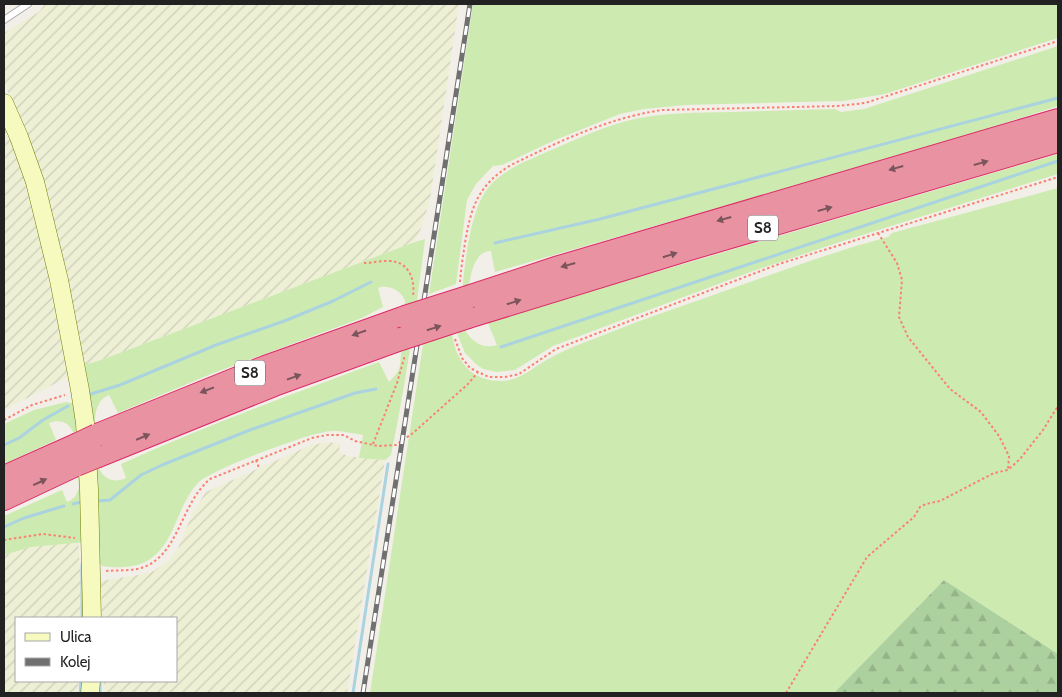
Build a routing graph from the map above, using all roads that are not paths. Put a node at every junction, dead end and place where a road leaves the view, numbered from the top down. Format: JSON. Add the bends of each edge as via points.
{"nodes":[{"id":1,"x":28,"y":4,"type":"edge"},
{"id":2,"x":4,"y":20,"type":"edge"},
{"id":3,"x":4,"y":103,"type":"edge"},
{"id":4,"x":1058,"y":120,"type":"edge"},
{"id":5,"x":1058,"y":141,"type":"edge"},
{"id":6,"x":469,"y":306,"type":"junction"},
{"id":7,"x":98,"y":446,"type":"junction"},
{"id":8,"x":76,"y":455,"type":"junction"},
{"id":9,"x":4,"y":478,"type":"edge"},
{"id":10,"x":4,"y":499,"type":"edge"},
{"id":11,"x":92,"y":617,"type":"edge"}],
"edges":[{"from":1,"to":2,"type":"lane"},
{"from":3,"to":11,"type":"street","via":[[35,182],[60,280],[80,390],[85,423]]},
{"from":4,"to":6,"type":"highway","number":"S8","one_way":true,"via":[[569,264]]},
{"from":6,"to":5,"type":"highway","number":"S8","one_way":true,"via":[[657,259]]},
{"from":7,"to":6,"type":"highway","number":"S8","one_way":true,"bridge":true,"via":[[401,339]]},
{"from":6,"to":7,"type":"highway","number":"S8","one_way":true,"bridge":true,"via":[[405,317],[265,367]]},
{"from":7,"to":8,"type":"highway","number":"S8","bridge":true},
{"from":8,"to":9,"type":"highway","number":"S8"},
{"from":10,"to":8,"type":"highway","number":"S8","one_way":true}]}
